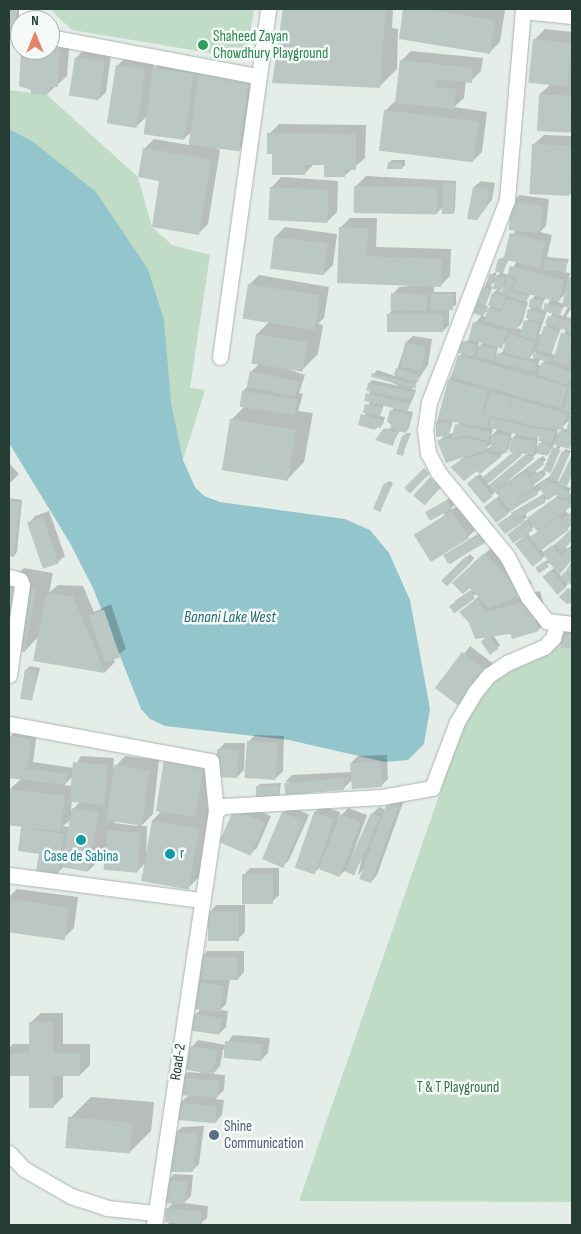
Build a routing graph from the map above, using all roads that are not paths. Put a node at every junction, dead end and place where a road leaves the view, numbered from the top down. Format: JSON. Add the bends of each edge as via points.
{"nodes":[{"id":1,"x":268,"y":9,"type":"edge"},
{"id":2,"x":523,"y":10,"type":"edge"},
{"id":3,"x":572,"y":16,"type":"edge"},
{"id":4,"x":60,"y":39,"type":"edge"},
{"id":5,"x":257,"y":76,"type":"junction"},
{"id":6,"x":220,"y":357,"type":"dead end"},
{"id":7,"x":9,"y":577,"type":"edge"},
{"id":8,"x":557,"y":624,"type":"junction"},
{"id":9,"x":572,"y":624,"type":"edge"},
{"id":10,"x":9,"y":674,"type":"edge"},
{"id":11,"x":9,"y":724,"type":"edge"},
{"id":12,"x":216,"y":811,"type":"junction"},
{"id":13,"x":9,"y":875,"type":"edge"},
{"id":14,"x":202,"y":900,"type":"junction"},
{"id":15,"x":9,"y":1153,"type":"edge"},
{"id":16,"x":155,"y":1219,"type":"edge"}],
"edges":[{"from":1,"to":5,"type":"street"},
{"from":2,"to":3,"type":"street"},
{"from":2,"to":8,"type":"street","via":[[507,200],[429,402],[425,430],[428,453],[438,472],[508,556],[528,597],[547,621]]},
{"from":4,"to":5,"type":"street"},
{"from":5,"to":6,"type":"street"},
{"from":7,"to":10,"type":"street","via":[[20,580],[22,585]]},
{"from":8,"to":9,"type":"street"},
{"from":8,"to":12,"type":"street","via":[[554,638],[544,647],[507,663],[475,692],[457,722],[432,788],[382,797],[224,806]]},
{"from":11,"to":12,"type":"street","name":"Road-2","via":[[211,761]]},
{"from":12,"to":14,"type":"street","name":"Road-2"},
{"from":13,"to":14,"type":"street"},
{"from":14,"to":16,"type":"street","name":"Road-2"},
{"from":15,"to":16,"type":"street","via":[[24,1169],[70,1196]]}]}
